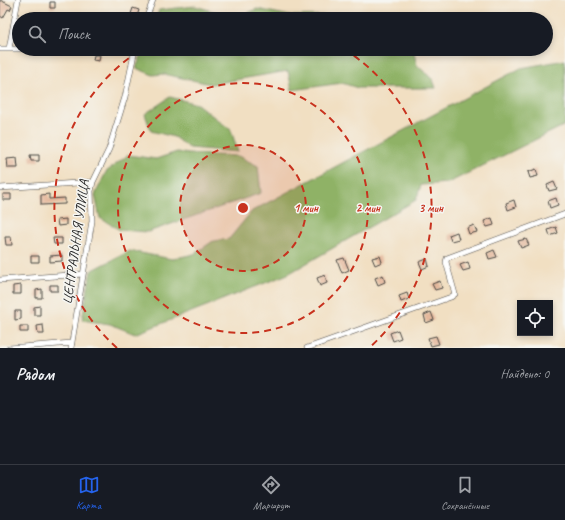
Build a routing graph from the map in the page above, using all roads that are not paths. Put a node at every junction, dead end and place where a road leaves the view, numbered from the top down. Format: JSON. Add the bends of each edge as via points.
{"nodes":[{"id":1,"x":18,"y":0,"type":"edge"},
{"id":2,"x":153,"y":0,"type":"edge"},
{"id":3,"x":16,"y":12,"type":"edge"},
{"id":4,"x":149,"y":12,"type":"edge"},
{"id":5,"x":12,"y":33,"type":"edge"},
{"id":6,"x":0,"y":49,"type":"edge"},
{"id":7,"x":9,"y":49,"type":"joint"},
{"id":8,"x":134,"y":56,"type":"edge"},
{"id":9,"x":93,"y":182,"type":"junction"},
{"id":10,"x":0,"y":188,"type":"edge"},
{"id":11,"x":565,"y":214,"type":"edge"},
{"id":12,"x":83,"y":274,"type":"junction"},
{"id":13,"x":0,"y":280,"type":"edge"},
{"id":14,"x":72,"y":346,"type":"edge"},
{"id":15,"x":9,"y":348,"type":"edge"},
{"id":16,"x":308,"y":348,"type":"edge"}],
"edges":[{"from":1,"to":3,"type":"street"},
{"from":2,"to":4,"type":"street"},
{"from":5,"to":7,"type":"street"},
{"from":6,"to":7,"type":"street"},
{"from":8,"to":9,"type":"street","name":"ЦЕНТРАЛЬНАЯ УЛИЦА","via":[[125,97],[109,149]]},
{"from":9,"to":10,"type":"street"},
{"from":9,"to":12,"type":"street","name":"ЦЕНТРАЛЬНАЯ УЛИЦА","via":[[92,221]]},
{"from":11,"to":16,"type":"street","via":[[447,258],[455,294],[451,297]]},
{"from":12,"to":13,"type":"street"},
{"from":12,"to":14,"type":"street","name":"ЦЕНТРАЛЬНАЯ УЛИЦА"},
{"from":14,"to":15,"type":"street"}]}
